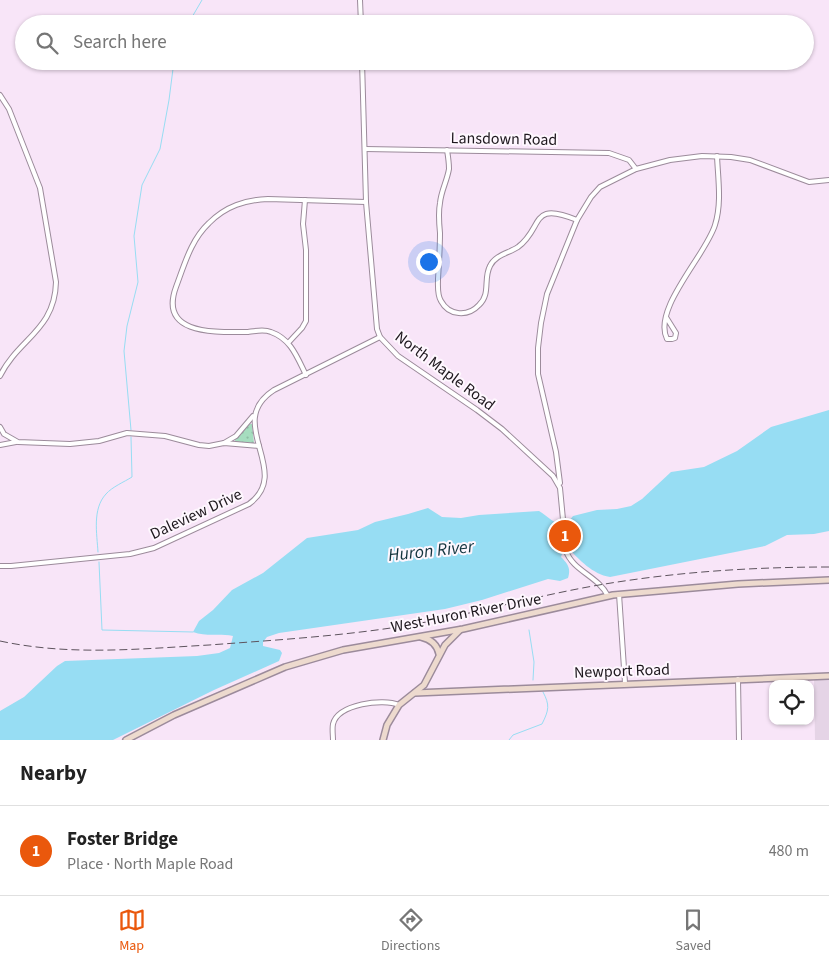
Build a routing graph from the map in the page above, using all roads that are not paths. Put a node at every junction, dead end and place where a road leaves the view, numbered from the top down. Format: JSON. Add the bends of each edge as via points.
{"nodes":[{"id":1,"x":360,"y":0,"type":"edge"},
{"id":2,"x":361,"y":15,"type":"edge"},
{"id":3,"x":362,"y":70,"type":"edge"},
{"id":4,"x":0,"y":95,"type":"edge"},
{"id":5,"x":365,"y":149,"type":"junction"},
{"id":6,"x":448,"y":150,"type":"junction"},
{"id":7,"x":717,"y":156,"type":"junction"},
{"id":8,"x":636,"y":168,"type":"junction"},
{"id":9,"x":829,"y":180,"type":"edge"},
{"id":10,"x":305,"y":200,"type":"junction"},
{"id":11,"x":366,"y":202,"type":"junction"},
{"id":12,"x":577,"y":220,"type":"junction"},
{"id":13,"x":666,"y":317,"type":"junction"},
{"id":14,"x":380,"y":337,"type":"junction"},
{"id":15,"x":289,"y":342,"type":"junction"},
{"id":16,"x":306,"y":375,"type":"junction"},
{"id":17,"x":0,"y":376,"type":"edge"},
{"id":18,"x":254,"y":415,"type":"junction"},
{"id":19,"x":0,"y":427,"type":"edge"},
{"id":20,"x":18,"y":442,"type":"junction"},
{"id":21,"x":224,"y":443,"type":"junction"},
{"id":22,"x":0,"y":445,"type":"edge"},
{"id":23,"x":258,"y":446,"type":"junction"},
{"id":24,"x":560,"y":488,"type":"junction"},
{"id":25,"x":0,"y":566,"type":"edge"},
{"id":26,"x":829,"y":580,"type":"edge"},
{"id":27,"x":619,"y":594,"type":"junction"},
{"id":28,"x":608,"y":596,"type":"junction"},
{"id":29,"x":463,"y":628,"type":"junction"},
{"id":30,"x":416,"y":636,"type":"junction"},
{"id":31,"x":439,"y":654,"type":"junction"},
{"id":32,"x":829,"y":676,"type":"edge"},
{"id":33,"x":738,"y":679,"type":"junction"},
{"id":34,"x":625,"y":683,"type":"junction"},
{"id":35,"x":415,"y":692,"type":"junction"},
{"id":36,"x":399,"y":706,"type":"junction"},
{"id":37,"x":126,"y":740,"type":"edge"},
{"id":38,"x":333,"y":740,"type":"edge"},
{"id":39,"x":383,"y":740,"type":"edge"},
{"id":40,"x":738,"y":740,"type":"edge"}],
"edges":[{"from":1,"to":2,"type":"street"},
{"from":3,"to":5,"type":"street","name":"North Maple Road"},
{"from":4,"to":17,"type":"street","via":[[9,109],[40,188],[56,282],[52,309],[34,336],[9,360]]},
{"from":5,"to":6,"type":"street","name":"Lansdown Road"},
{"from":5,"to":11,"type":"street","name":"North Maple Road"},
{"from":6,"to":8,"type":"street","name":"Lansdown Road","via":[[608,153],[629,160]]},
{"from":6,"to":12,"type":"street","via":[[449,169],[439,210],[438,287],[440,300],[452,311],[467,313],[478,307],[486,295],[490,266],[495,259],[518,247],[542,216],[557,213]]},
{"from":7,"to":8,"type":"street","via":[[670,160]]},
{"from":7,"to":9,"type":"street","via":[[750,160],[809,182]]},
{"from":7,"to":13,"type":"street","via":[[719,210],[715,226],[669,305]]},
{"from":8,"to":12,"type":"street","via":[[600,187]]},
{"from":10,"to":11,"type":"street"},
{"from":10,"to":15,"type":"street","via":[[306,321]]},
{"from":10,"to":15,"type":"street","via":[[252,200],[226,209],[196,237],[174,293],[172,307],[186,326],[210,331],[269,331]]},
{"from":11,"to":14,"type":"street","name":"North Maple Road"},
{"from":12,"to":24,"type":"street","via":[[547,294],[538,348],[538,374],[556,452]]},
{"from":13,"to":13,"type":"street","via":[[676,333],[672,340],[666,337]]},
{"from":14,"to":16,"type":"street"},
{"from":14,"to":24,"type":"street","name":"North Maple Road","via":[[398,356],[502,429],[553,476]]},
{"from":15,"to":16,"type":"street"},
{"from":16,"to":18,"type":"street","via":[[267,395]]},
{"from":18,"to":21,"type":"street","via":[[236,436]]},
{"from":18,"to":23,"type":"street","name":"Daleview Drive"},
{"from":19,"to":20,"type":"street","via":[[4,434]]},
{"from":20,"to":21,"type":"street","via":[[70,444],[99,441],[127,433],[165,436],[199,445]]},
{"from":20,"to":22,"type":"street"},
{"from":21,"to":23,"type":"street"},
{"from":23,"to":25,"type":"street","name":"Daleview Drive","via":[[265,478],[258,498],[193,531],[154,548],[130,554]]},
{"from":24,"to":28,"type":"street","via":[[566,550],[572,561],[596,580]]},
{"from":26,"to":27,"type":"street","name":"West Huron River Drive"},
{"from":27,"to":28,"type":"street","name":"West Huron River Drive"},
{"from":27,"to":34,"type":"street"},
{"from":28,"to":29,"type":"street","name":"West Huron River Drive"},
{"from":29,"to":30,"type":"street","name":"West Huron River Drive"},
{"from":29,"to":31,"type":"street"},
{"from":30,"to":31,"type":"street","via":[[435,644]]},
{"from":30,"to":37,"type":"street","name":"West Huron River Drive","via":[[343,650],[285,667]]},
{"from":31,"to":35,"type":"street","via":[[424,685]]},
{"from":32,"to":33,"type":"street","name":"Newport Road"},
{"from":33,"to":34,"type":"street","name":"Newport Road"},
{"from":33,"to":40,"type":"street"},
{"from":34,"to":35,"type":"street","name":"Newport Road"},
{"from":35,"to":36,"type":"street"},
{"from":36,"to":38,"type":"street","via":[[382,702],[346,710],[332,725]]},
{"from":36,"to":39,"type":"street","via":[[387,725]]}]}
